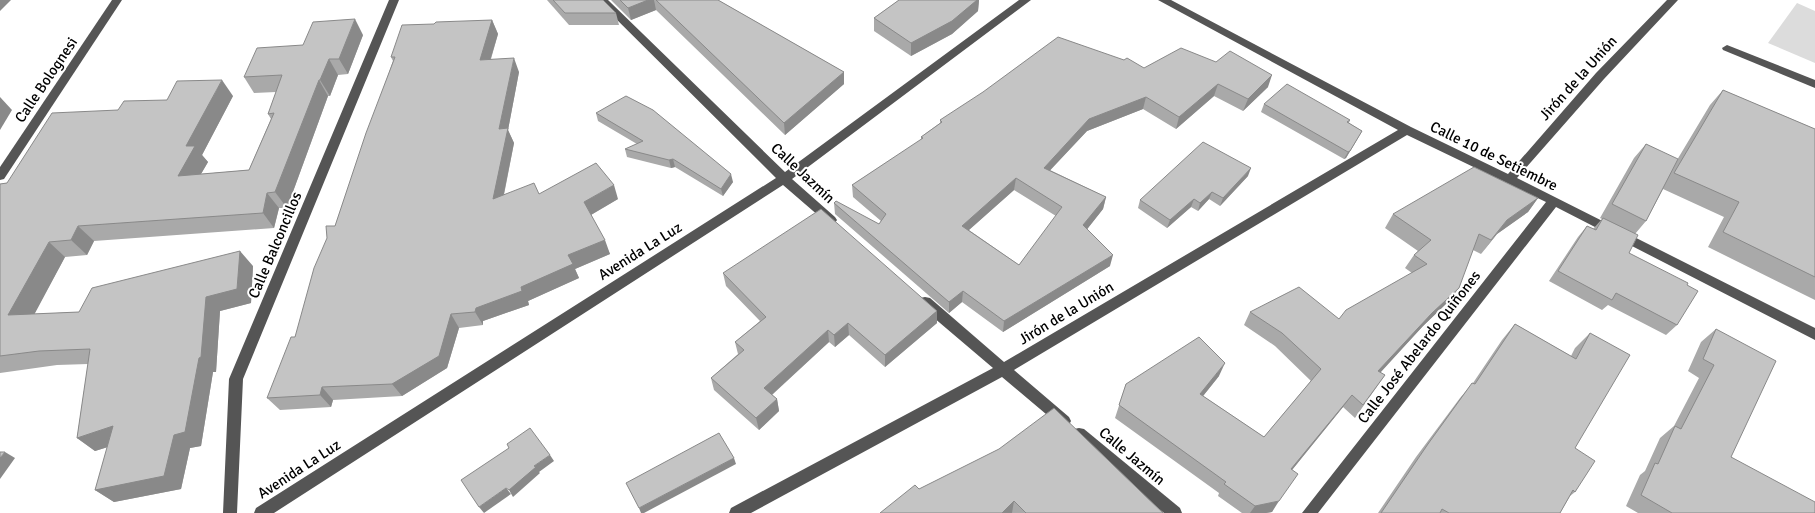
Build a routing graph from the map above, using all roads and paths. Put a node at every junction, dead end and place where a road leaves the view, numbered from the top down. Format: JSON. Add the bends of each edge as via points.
{"nodes":[{"id":1,"x":117,"y":0,"type":"edge"},
{"id":2,"x":394,"y":0,"type":"edge"},
{"id":3,"x":602,"y":0,"type":"edge"},
{"id":4,"x":1026,"y":0,"type":"edge"},
{"id":5,"x":1163,"y":0,"type":"edge"},
{"id":6,"x":1673,"y":0,"type":"edge"},
{"id":7,"x":1726,"y":48,"type":"dead end"},
{"id":8,"x":1815,"y":84,"type":"edge"},
{"id":9,"x":1407,"y":130,"type":"junction"},
{"id":10,"x":0,"y":176,"type":"edge"},
{"id":11,"x":784,"y":179,"type":"junction"},
{"id":12,"x":1510,"y":180,"type":"junction"},
{"id":13,"x":1554,"y":201,"type":"junction"},
{"id":14,"x":842,"y":230,"type":"edge"},
{"id":15,"x":915,"y":294,"type":"edge"},
{"id":16,"x":1815,"y":334,"type":"edge"},
{"id":17,"x":1002,"y":370,"type":"junction"},
{"id":18,"x":230,"y":513,"type":"edge"},
{"id":19,"x":261,"y":513,"type":"edge"},
{"id":20,"x":736,"y":513,"type":"edge"},
{"id":21,"x":1175,"y":513,"type":"edge"},
{"id":22,"x":1309,"y":513,"type":"edge"}],
"edges":[{"from":1,"to":10,"type":"street","name":"Calle Bolognesi"},
{"from":2,"to":18,"type":"street","name":"Calle Balconcillos","via":[[236,379]]},
{"from":3,"to":11,"type":"street","name":"Calle Jazmín"},
{"from":4,"to":11,"type":"street","name":"Avenida La Luz"},
{"from":5,"to":9,"type":"street","name":"Calle 10 de Setiembre"},
{"from":6,"to":12,"type":"street","name":"Jirón de la Unión","via":[[1600,76]]},
{"from":7,"to":8,"type":"street"},
{"from":9,"to":12,"type":"street","name":"Calle 10 de Setiembre"},
{"from":9,"to":17,"type":"street","name":"Jirón de la Unión"},
{"from":11,"to":14,"type":"street","name":"Calle Jazmín"},
{"from":11,"to":19,"type":"street","name":"Avenida La Luz"},
{"from":12,"to":13,"type":"street","name":"Calle 10 de Setiembre"},
{"from":13,"to":16,"type":"street","name":"Calle 10 de Setiembre"},
{"from":13,"to":22,"type":"street","name":"Calle José Abelardo Quiñones"},
{"from":15,"to":17,"type":"street","name":"Calle Jazmín"},
{"from":17,"to":20,"type":"street","name":"Jirón de la Unión"},
{"from":17,"to":21,"type":"street","name":"Calle Jazmín"}]}
